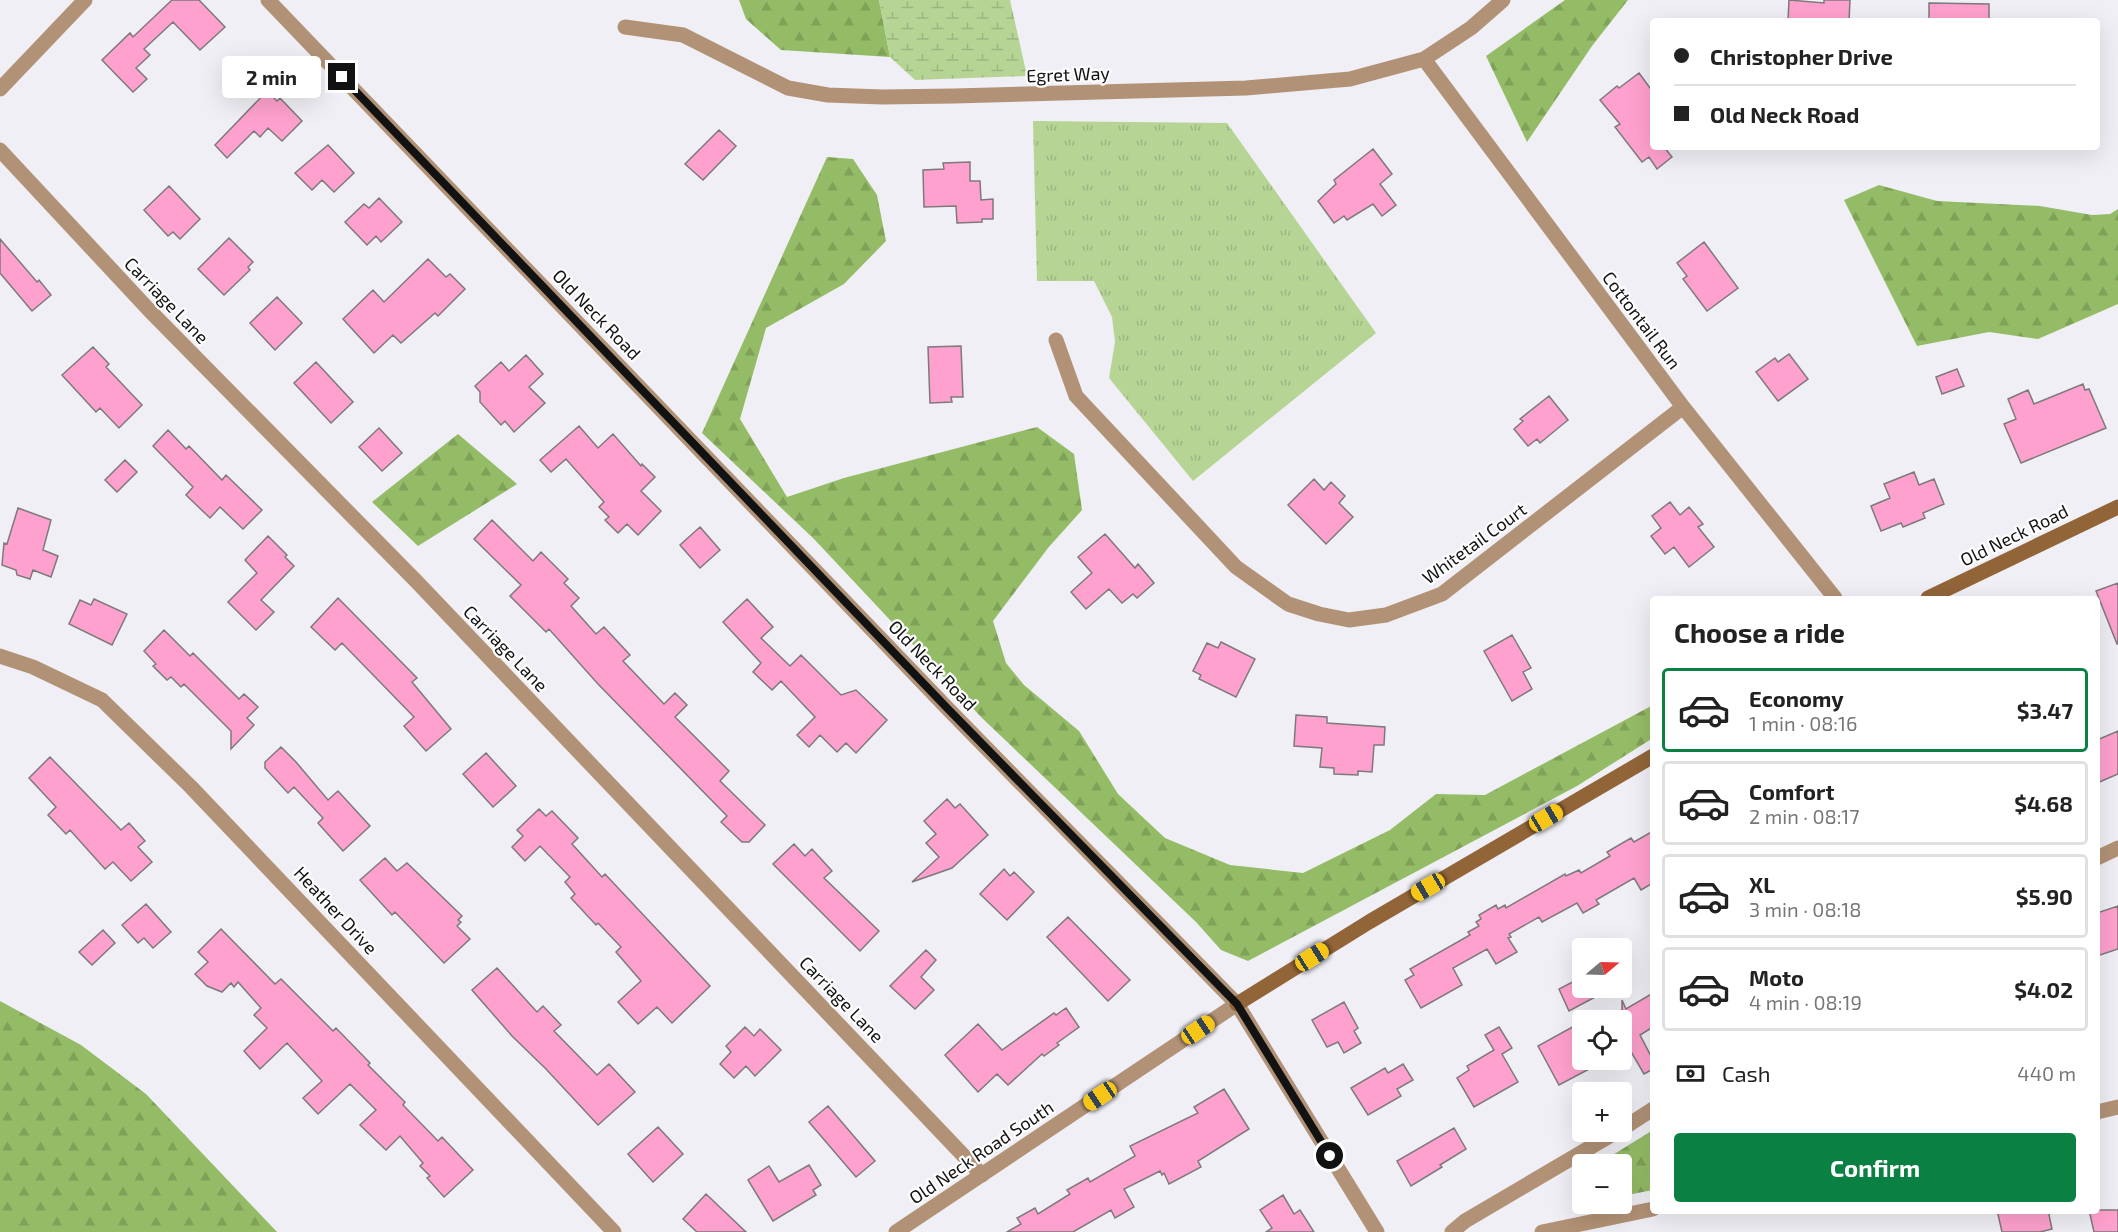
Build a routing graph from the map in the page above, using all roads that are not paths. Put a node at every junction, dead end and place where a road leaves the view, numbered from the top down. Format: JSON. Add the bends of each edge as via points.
{"nodes":[{"id":1,"x":85,"y":0,"type":"edge"},
{"id":2,"x":268,"y":0,"type":"edge"},
{"id":3,"x":1503,"y":0,"type":"edge"},
{"id":4,"x":625,"y":27,"type":"dead end"},
{"id":5,"x":1424,"y":59,"type":"junction"},
{"id":6,"x":0,"y":88,"type":"edge"},
{"id":7,"x":0,"y":150,"type":"edge"},
{"id":8,"x":1056,"y":340,"type":"dead end"},
{"id":9,"x":1683,"y":407,"type":"junction"},
{"id":10,"x":2118,"y":507,"type":"edge"},
{"id":11,"x":1833,"y":596,"type":"edge"},
{"id":12,"x":1932,"y":596,"type":"edge"},
{"id":13,"x":0,"y":656,"type":"edge"},
{"id":14,"x":1650,"y":758,"type":"edge"},
{"id":15,"x":2118,"y":848,"type":"edge"},
{"id":16,"x":2100,"y":857,"type":"edge"},
{"id":17,"x":1237,"y":1004,"type":"junction"},
{"id":18,"x":2118,"y":1107,"type":"edge"},
{"id":19,"x":1650,"y":1111,"type":"edge"},
{"id":20,"x":2100,"y":1111,"type":"edge"},
{"id":21,"x":1632,"y":1123,"type":"edge"},
{"id":22,"x":1598,"y":1142,"type":"edge"},
{"id":23,"x":982,"y":1175,"type":"junction"},
{"id":24,"x":1650,"y":1210,"type":"edge"},
{"id":25,"x":614,"y":1232,"type":"edge"},
{"id":26,"x":896,"y":1232,"type":"edge"},
{"id":27,"x":1377,"y":1232,"type":"edge"},
{"id":28,"x":1452,"y":1232,"type":"edge"},
{"id":29,"x":1542,"y":1232,"type":"edge"}],
"edges":[{"from":1,"to":6,"type":"street"},
{"from":2,"to":17,"type":"street","name":"Old Neck Road","via":[[949,710]]},
{"from":3,"to":5,"type":"street","name":"Egret Way","via":[[1471,28]]},
{"from":4,"to":5,"type":"street","name":"Egret Way","via":[[683,35],[788,88],[882,98],[1246,88],[1350,79]]},
{"from":5,"to":9,"type":"street","name":"Cottontail Run"},
{"from":7,"to":23,"type":"street","name":"Carriage Lane"},
{"from":8,"to":9,"type":"street","name":"Whitetail Court","via":[[1076,396],[1236,567],[1288,604],[1349,620],[1386,615],[1443,594]]},
{"from":9,"to":11,"type":"street","name":"Cottontail Run"},
{"from":10,"to":12,"type":"street","name":"Old Neck Road"},
{"from":13,"to":25,"type":"street","name":"Heather Drive","via":[[102,700],[191,787]]},
{"from":14,"to":17,"type":"street"},
{"from":15,"to":16,"type":"street"},
{"from":17,"to":23,"type":"street","name":"Old Neck Road South"},
{"from":17,"to":27,"type":"street","name":"Old Neck Road"},
{"from":18,"to":20,"type":"street"},
{"from":19,"to":21,"type":"street"},
{"from":22,"to":28,"type":"street"},
{"from":23,"to":26,"type":"street","name":"Old Neck Road South"},
{"from":24,"to":29,"type":"street"}]}
